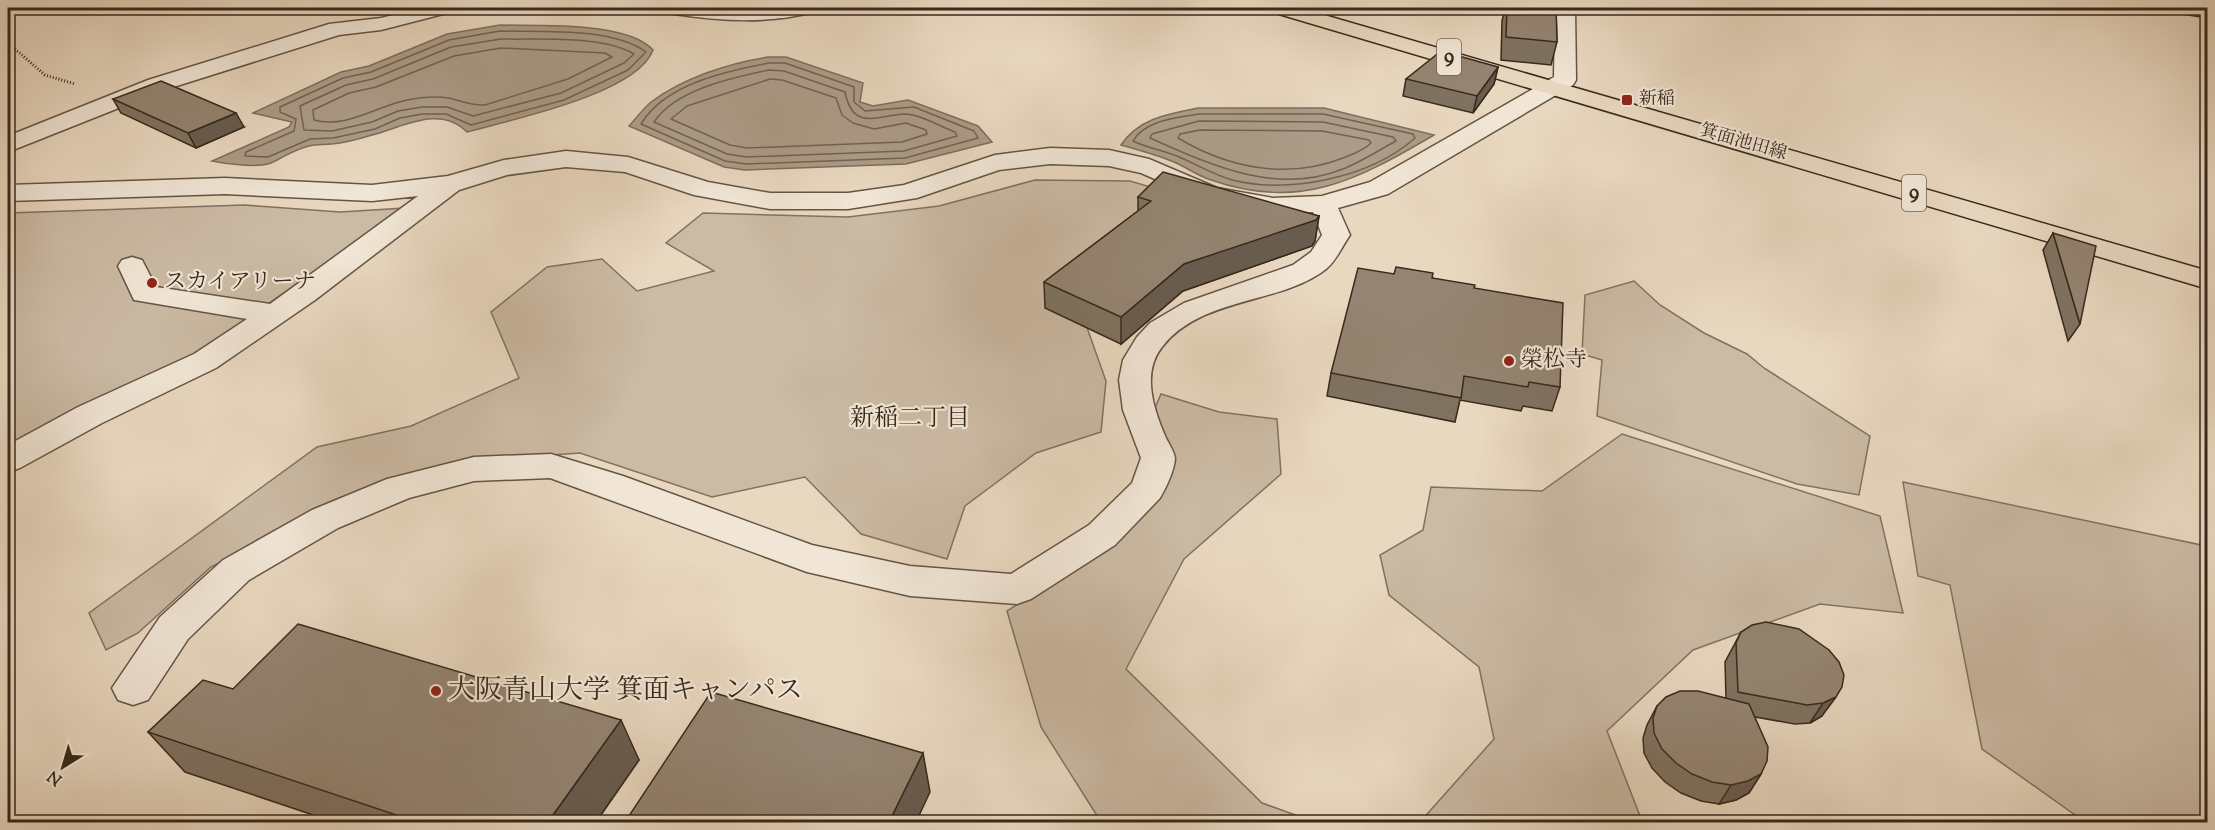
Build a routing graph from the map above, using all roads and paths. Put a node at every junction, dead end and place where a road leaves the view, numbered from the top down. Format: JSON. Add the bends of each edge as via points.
{"nodes":[{"id":1,"x":444,"y":8,"type":"edge"},
{"id":2,"x":674,"y":8,"type":"edge"},
{"id":3,"x":807,"y":8,"type":"edge"},
{"id":4,"x":1279,"y":8,"type":"edge"},
{"id":5,"x":1565,"y":8,"type":"edge"},
{"id":6,"x":1554,"y":88,"type":"junction"},
{"id":7,"x":8,"y":145,"type":"edge"},
{"id":8,"x":450,"y":184,"type":"junction"},
{"id":9,"x":8,"y":193,"type":"edge"},
{"id":10,"x":1323,"y":204,"type":"junction"},
{"id":11,"x":131,"y":256,"type":"dead end"},
{"id":12,"x":2208,"y":280,"type":"edge"},
{"id":13,"x":275,"y":314,"type":"junction"},
{"id":14,"x":8,"y":460,"type":"edge"},
{"id":15,"x":133,"y":688,"type":"dead end"}],
"edges":[{"from":1,"to":7,"type":"street","via":[[381,24],[337,29],[156,85]]},
{"from":2,"to":3,"type":"street","via":[[747,16]]},
{"from":4,"to":6,"type":"main road","name":"箕面池田線","number":"9"},
{"from":5,"to":6,"type":"street","via":[[1565,80]]},
{"from":6,"to":10,"type":"street","via":[[1379,188]]},
{"from":6,"to":12,"type":"main road","name":"箕面池田線","number":"9"},
{"from":8,"to":9,"type":"street","via":[[372,193],[225,186]]},
{"from":8,"to":10,"type":"street","via":[[504,168],[566,159],[628,165],[702,189],[770,201],[848,201],[908,192],[995,163],[1050,156],[1109,158],[1149,167],[1210,195],[1263,204]]},
{"from":8,"to":13,"type":"street"},
{"from":10,"to":15,"type":"street","via":[[1336,235],[1318,261],[1281,279],[1211,301],[1165,325],[1144,350],[1135,379],[1141,417],[1158,458],[1148,489],[1102,535],[1017,589],[910,581],[807,558],[551,466],[474,470],[399,488],[325,519],[236,570],[174,628]]},
{"from":11,"to":13,"type":"street","via":[[144,294]]},
{"from":13,"to":14,"type":"street","via":[[205,362],[90,415]]}]}
